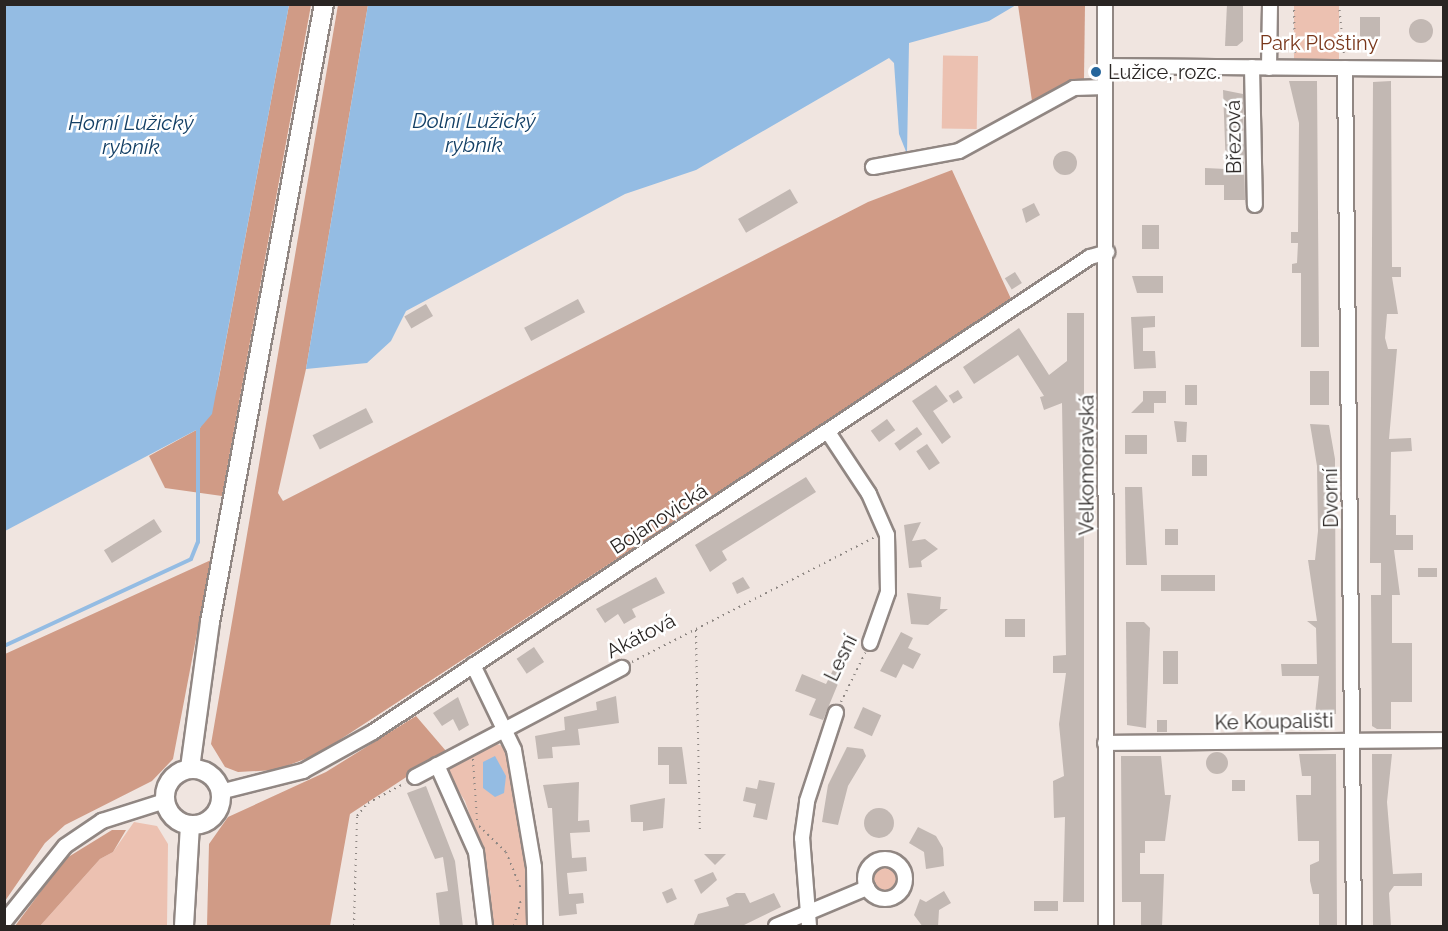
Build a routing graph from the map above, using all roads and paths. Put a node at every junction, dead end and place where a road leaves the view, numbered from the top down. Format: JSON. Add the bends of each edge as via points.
{"nodes":[{"id":1,"x":324,"y":4,"type":"edge"},
{"id":2,"x":1105,"y":4,"type":"edge"},
{"id":3,"x":1270,"y":4,"type":"edge"},
{"id":4,"x":1294,"y":4,"type":"edge"},
{"id":5,"x":1339,"y":4,"type":"edge"},
{"id":6,"x":1105,"y":66,"type":"junction"},
{"id":7,"x":1252,"y":68,"type":"junction"},
{"id":8,"x":1269,"y":68,"type":"junction"},
{"id":9,"x":1295,"y":68,"type":"junction"},
{"id":10,"x":1345,"y":68,"type":"junction"},
{"id":11,"x":1443,"y":69,"type":"edge"},
{"id":12,"x":1105,"y":87,"type":"junction"},
{"id":13,"x":873,"y":166,"type":"dead end"},
{"id":14,"x":1255,"y":205,"type":"dead end"},
{"id":15,"x":1107,"y":252,"type":"junction"},
{"id":16,"x":828,"y":432,"type":"junction"},
{"id":17,"x":887,"y":535,"type":"junction"},
{"id":18,"x":696,"y":630,"type":"junction"},
{"id":19,"x":870,"y":644,"type":"joint"},
{"id":20,"x":473,"y":665,"type":"junction"},
{"id":21,"x":622,"y":668,"type":"joint"},
{"id":22,"x":836,"y":713,"type":"joint"},
{"id":23,"x":505,"y":728,"type":"junction"},
{"id":24,"x":1443,"y":740,"type":"edge"},
{"id":25,"x":1354,"y":741,"type":"junction"},
{"id":26,"x":1105,"y":743,"type":"junction"},
{"id":27,"x":465,"y":750,"type":"junction"},
{"id":28,"x":437,"y":765,"type":"junction"},
{"id":29,"x":190,"y":768,"type":"junction"},
{"id":30,"x":415,"y":777,"type":"joint"},
{"id":31,"x":220,"y":792,"type":"junction"},
{"id":32,"x":165,"y":801,"type":"junction"},
{"id":33,"x":190,"y":825,"type":"junction"},
{"id":34,"x":700,"y":832,"type":"dead end"},
{"id":35,"x":867,"y":888,"type":"dead end"},
{"id":36,"x":805,"y":913,"type":"junction"},
{"id":37,"x":4,"y":922,"type":"edge"},
{"id":38,"x":184,"y":927,"type":"edge"},
{"id":39,"x":354,"y":927,"type":"edge"},
{"id":40,"x":485,"y":927,"type":"edge"},
{"id":41,"x":514,"y":927,"type":"edge"},
{"id":42,"x":535,"y":927,"type":"edge"},
{"id":43,"x":776,"y":927,"type":"edge"},
{"id":44,"x":809,"y":927,"type":"edge"},
{"id":45,"x":1106,"y":927,"type":"edge"},
{"id":46,"x":1354,"y":927,"type":"edge"}],
"edges":[{"from":1,"to":29,"type":"main road","via":[[210,622]]},
{"from":2,"to":6,"type":"street","name":"Velkomoravská"},
{"from":3,"to":8,"type":"street"},
{"from":4,"to":9,"type":"path"},
{"from":5,"to":10,"type":"path"},
{"from":6,"to":7,"type":"street"},
{"from":6,"to":12,"type":"street","name":"Velkomoravská"},
{"from":7,"to":8,"type":"street"},
{"from":7,"to":14,"type":"street","name":"Březová"},
{"from":8,"to":9,"type":"street"},
{"from":9,"to":10,"type":"street"},
{"from":10,"to":11,"type":"street"},
{"from":10,"to":25,"type":"street","name":"Dvorní"},
{"from":12,"to":13,"type":"street","via":[[1074,88],[959,151]]},
{"from":12,"to":15,"type":"street","name":"Velkomoravská"},
{"from":15,"to":16,"type":"street","name":"Bojanovická","via":[[1090,257]]},
{"from":15,"to":26,"type":"street","name":"Velkomoravská"},
{"from":16,"to":17,"type":"street","name":"Lesní","via":[[869,494]]},
{"from":16,"to":20,"type":"street","name":"Bojanovická"},
{"from":17,"to":18,"type":"path","name":"Akátová","via":[[870,538]]},
{"from":17,"to":19,"type":"street","name":"Lesní","via":[[888,592]]},
{"from":18,"to":21,"type":"path","name":"Akátová"},
{"from":18,"to":34,"type":"path"},
{"from":19,"to":22,"type":"path","name":"Lesní"},
{"from":20,"to":23,"type":"street"},
{"from":20,"to":31,"type":"street","name":"Bojanovická","via":[[316,765],[252,788]]},
{"from":21,"to":23,"type":"street","name":"Akátová"},
{"from":22,"to":36,"type":"street","name":"Lesní","via":[[807,801],[801,878]]},
{"from":23,"to":27,"type":"street","name":"Akátová"},
{"from":23,"to":42,"type":"street","via":[[528,816]]},
{"from":24,"to":25,"type":"street","name":"Ke Koupališti"},
{"from":25,"to":26,"type":"street","name":"Ke Koupališti"},
{"from":25,"to":46,"type":"street","name":"Dvorní"},
{"from":26,"to":45,"type":"street","name":"Velkomoravská"},
{"from":27,"to":28,"type":"street","name":"Akátová"},
{"from":27,"to":41,"type":"path","via":[[476,761],[471,794],[479,825],[506,852],[519,872],[522,893]]},
{"from":28,"to":30,"type":"street","name":"Akátová"},
{"from":28,"to":40,"type":"street","via":[[476,852]]},
{"from":29,"to":31,"type":"main road","via":[[209,774]]},
{"from":29,"to":32,"type":"main road","via":[[173,777]]},
{"from":30,"to":39,"type":"path","via":[[368,803],[357,816]]},
{"from":31,"to":33,"type":"main road","via":[[213,817]]},
{"from":32,"to":33,"type":"main road","via":[[172,816]]},
{"from":32,"to":37,"type":"street","via":[[102,821],[65,846]]},
{"from":33,"to":38,"type":"main road"},
{"from":35,"to":36,"type":"street"},
{"from":36,"to":43,"type":"street"},
{"from":36,"to":44,"type":"street","name":"Lesní"}]}
